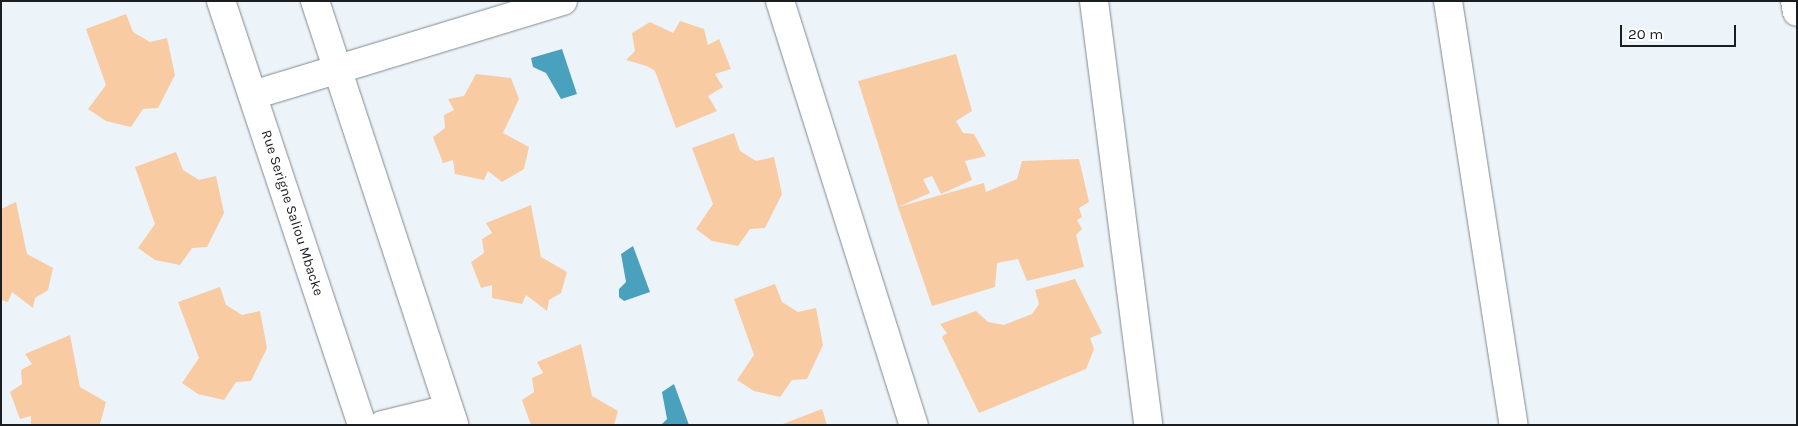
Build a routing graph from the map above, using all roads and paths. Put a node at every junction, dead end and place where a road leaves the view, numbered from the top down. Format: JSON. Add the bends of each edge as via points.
{"nodes":[{"id":1,"x":222,"y":1,"type":"edge"},
{"id":2,"x":315,"y":1,"type":"edge"},
{"id":3,"x":563,"y":1,"type":"edge"},
{"id":4,"x":780,"y":1,"type":"edge"},
{"id":5,"x":1094,"y":1,"type":"edge"},
{"id":6,"x":1448,"y":1,"type":"edge"},
{"id":7,"x":1795,"y":1,"type":"edge"},
{"id":8,"x":1797,"y":12,"type":"edge"},
{"id":9,"x":337,"y":72,"type":"junction"},
{"id":10,"x":253,"y":95,"type":"junction"},
{"id":11,"x":451,"y":417,"type":"edge"},
{"id":12,"x":362,"y":425,"type":"edge"},
{"id":13,"x":382,"y":425,"type":"edge"},
{"id":14,"x":914,"y":425,"type":"edge"},
{"id":15,"x":1148,"y":425,"type":"edge"},
{"id":16,"x":1514,"y":425,"type":"edge"}],
"edges":[{"from":1,"to":10,"type":"street","name":"Rue Serigne Saliou Mbacke"},
{"from":2,"to":9,"type":"street"},
{"from":3,"to":9,"type":"street"},
{"from":4,"to":14,"type":"street"},
{"from":5,"to":15,"type":"street"},
{"from":6,"to":16,"type":"street"},
{"from":7,"to":8,"type":"street"},
{"from":9,"to":10,"type":"street"},
{"from":9,"to":11,"type":"street"},
{"from":10,"to":12,"type":"street","name":"Rue Serigne Saliou Mbacke"},
{"from":11,"to":13,"type":"street"}]}
